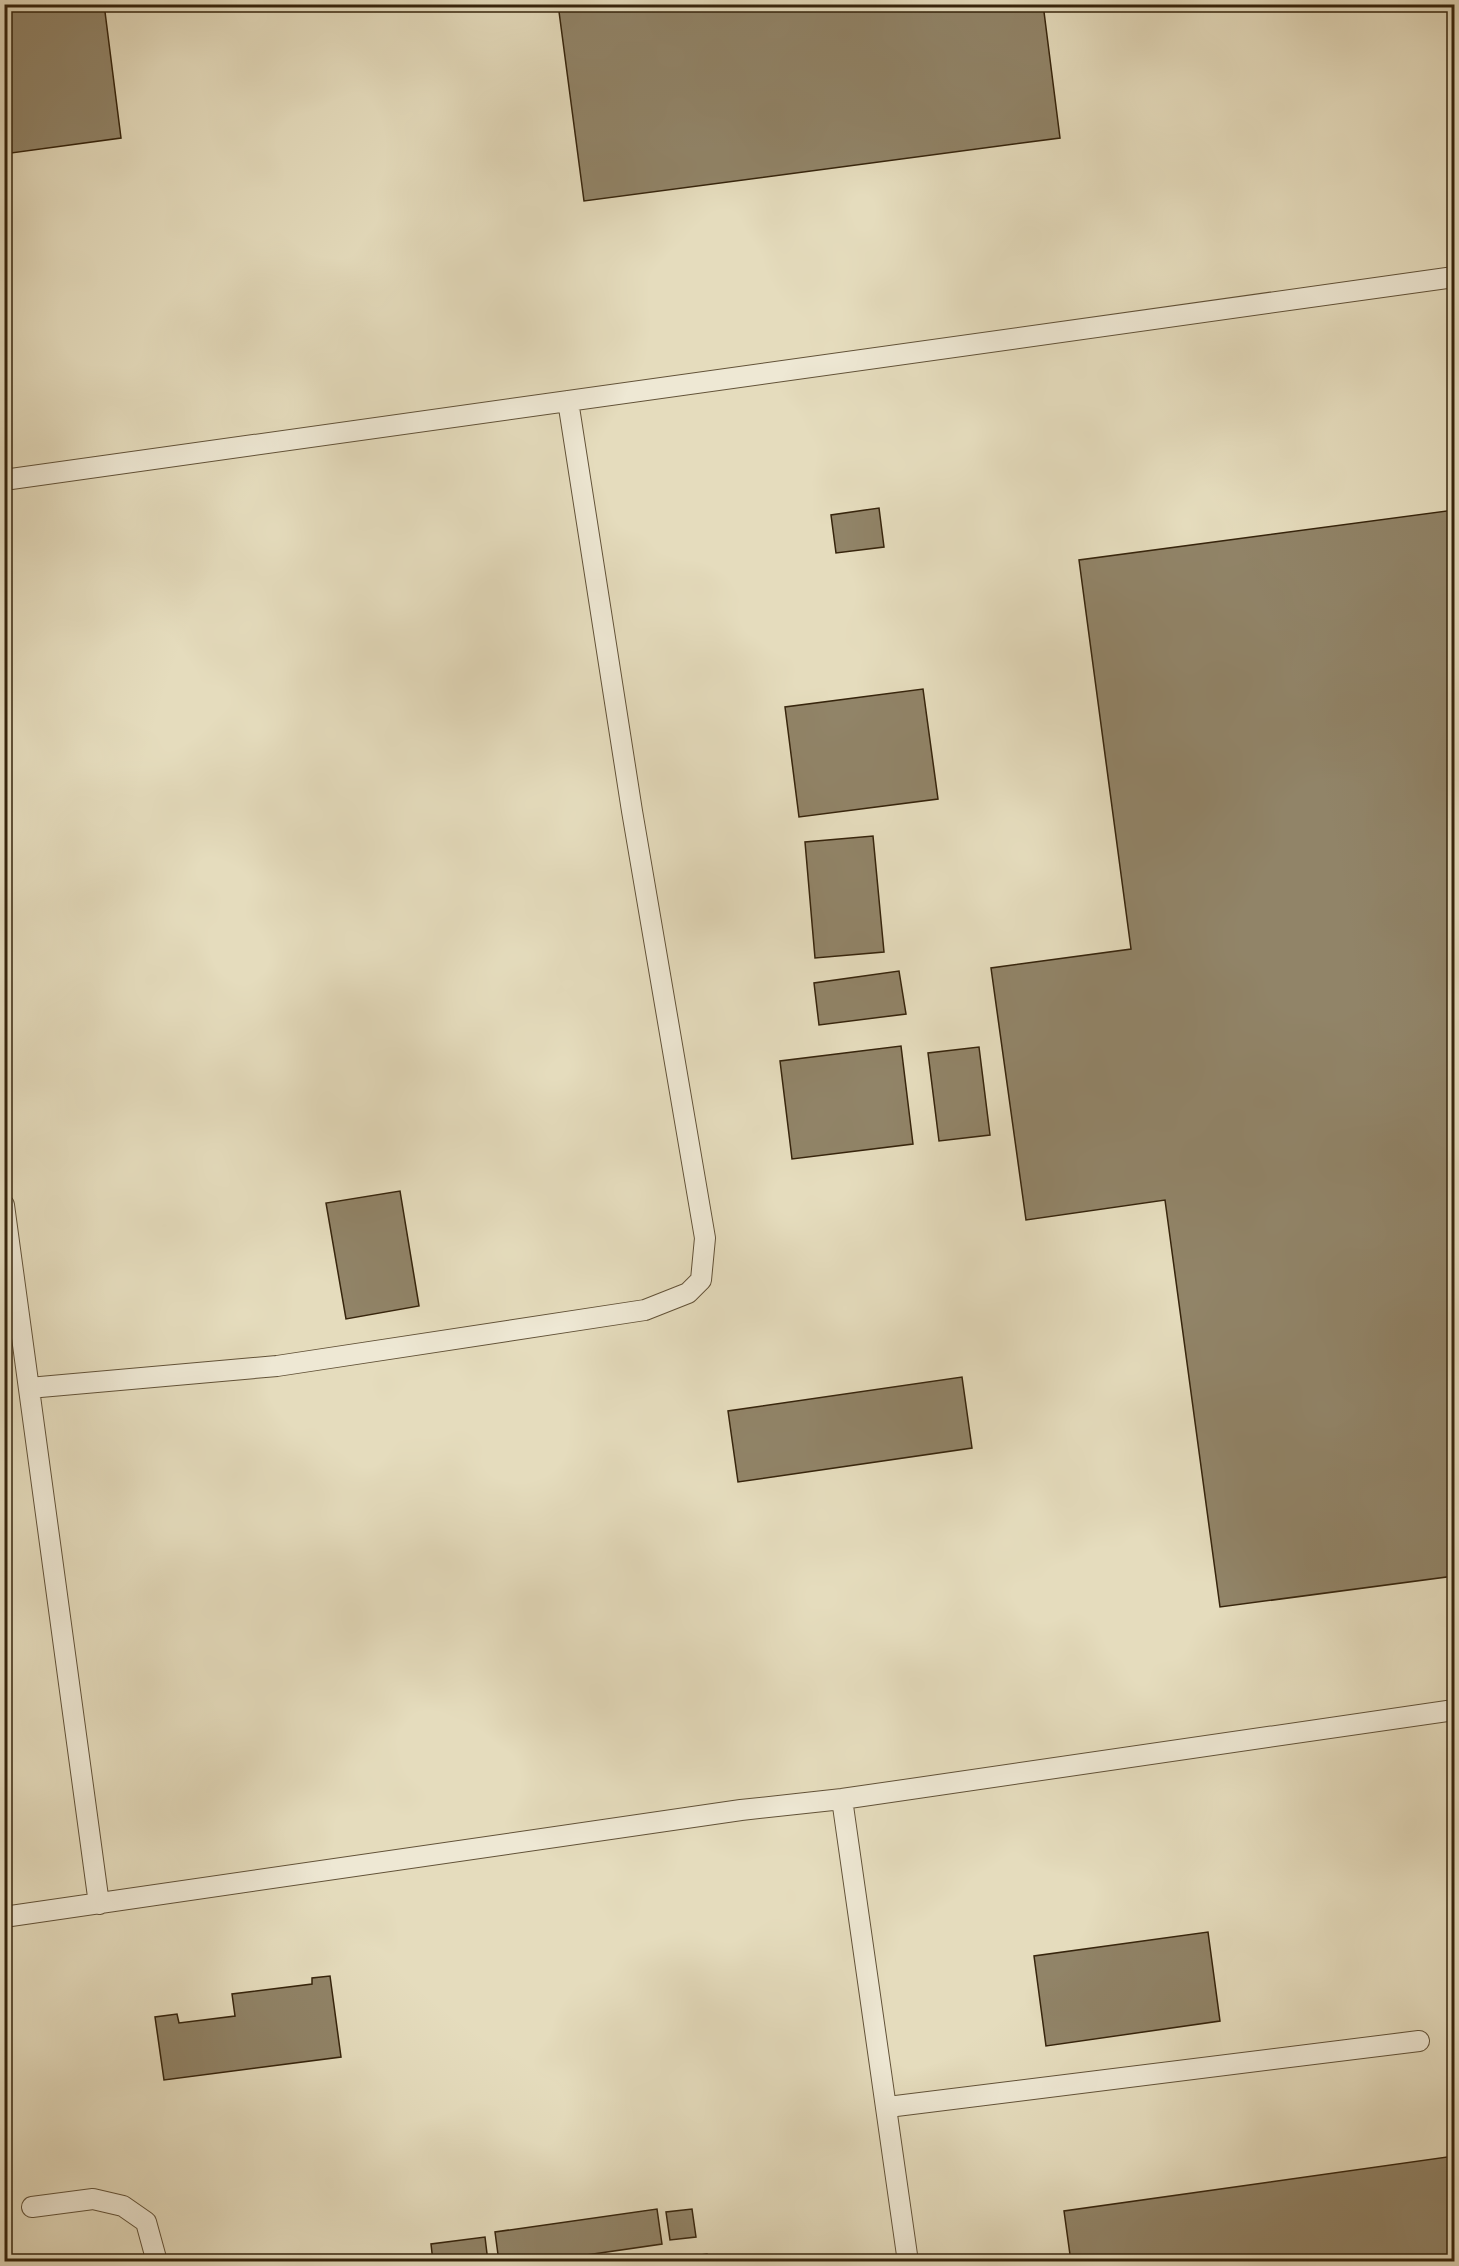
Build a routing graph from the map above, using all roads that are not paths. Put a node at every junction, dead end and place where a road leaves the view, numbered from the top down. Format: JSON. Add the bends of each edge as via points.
{"nodes":[{"id":1,"x":1455,"y":277,"type":"edge"},
{"id":2,"x":568,"y":401,"type":"junction"},
{"id":3,"x":4,"y":480,"type":"edge"},
{"id":4,"x":4,"y":1205,"type":"edge"},
{"id":5,"x":29,"y":1388,"type":"junction"},
{"id":6,"x":1455,"y":1710,"type":"edge"},
{"id":7,"x":842,"y":1799,"type":"junction"},
{"id":8,"x":99,"y":1904,"type":"junction"},
{"id":9,"x":4,"y":1917,"type":"edge"},
{"id":10,"x":1419,"y":2040,"type":"dead end"},
{"id":11,"x":888,"y":2108,"type":"junction"},
{"id":12,"x":32,"y":2207,"type":"dead end"},
{"id":13,"x":157,"y":2262,"type":"edge"},
{"id":14,"x":908,"y":2262,"type":"edge"}],
"edges":[{"from":1,"to":2,"type":"lane"},
{"from":2,"to":3,"type":"lane"},
{"from":2,"to":5,"type":"lane","via":[[632,811],[705,1238],[701,1280],[688,1293],[645,1310],[277,1366]]},
{"from":4,"to":5,"type":"lane"},
{"from":5,"to":8,"type":"lane"},
{"from":6,"to":7,"type":"lane"},
{"from":7,"to":8,"type":"lane","via":[[741,1810]]},
{"from":7,"to":11,"type":"lane"},
{"from":8,"to":9,"type":"lane"},
{"from":10,"to":11,"type":"lane"},
{"from":11,"to":14,"type":"lane"},
{"from":12,"to":13,"type":"lane","via":[[93,2199],[123,2206],[146,2222]]}]}
